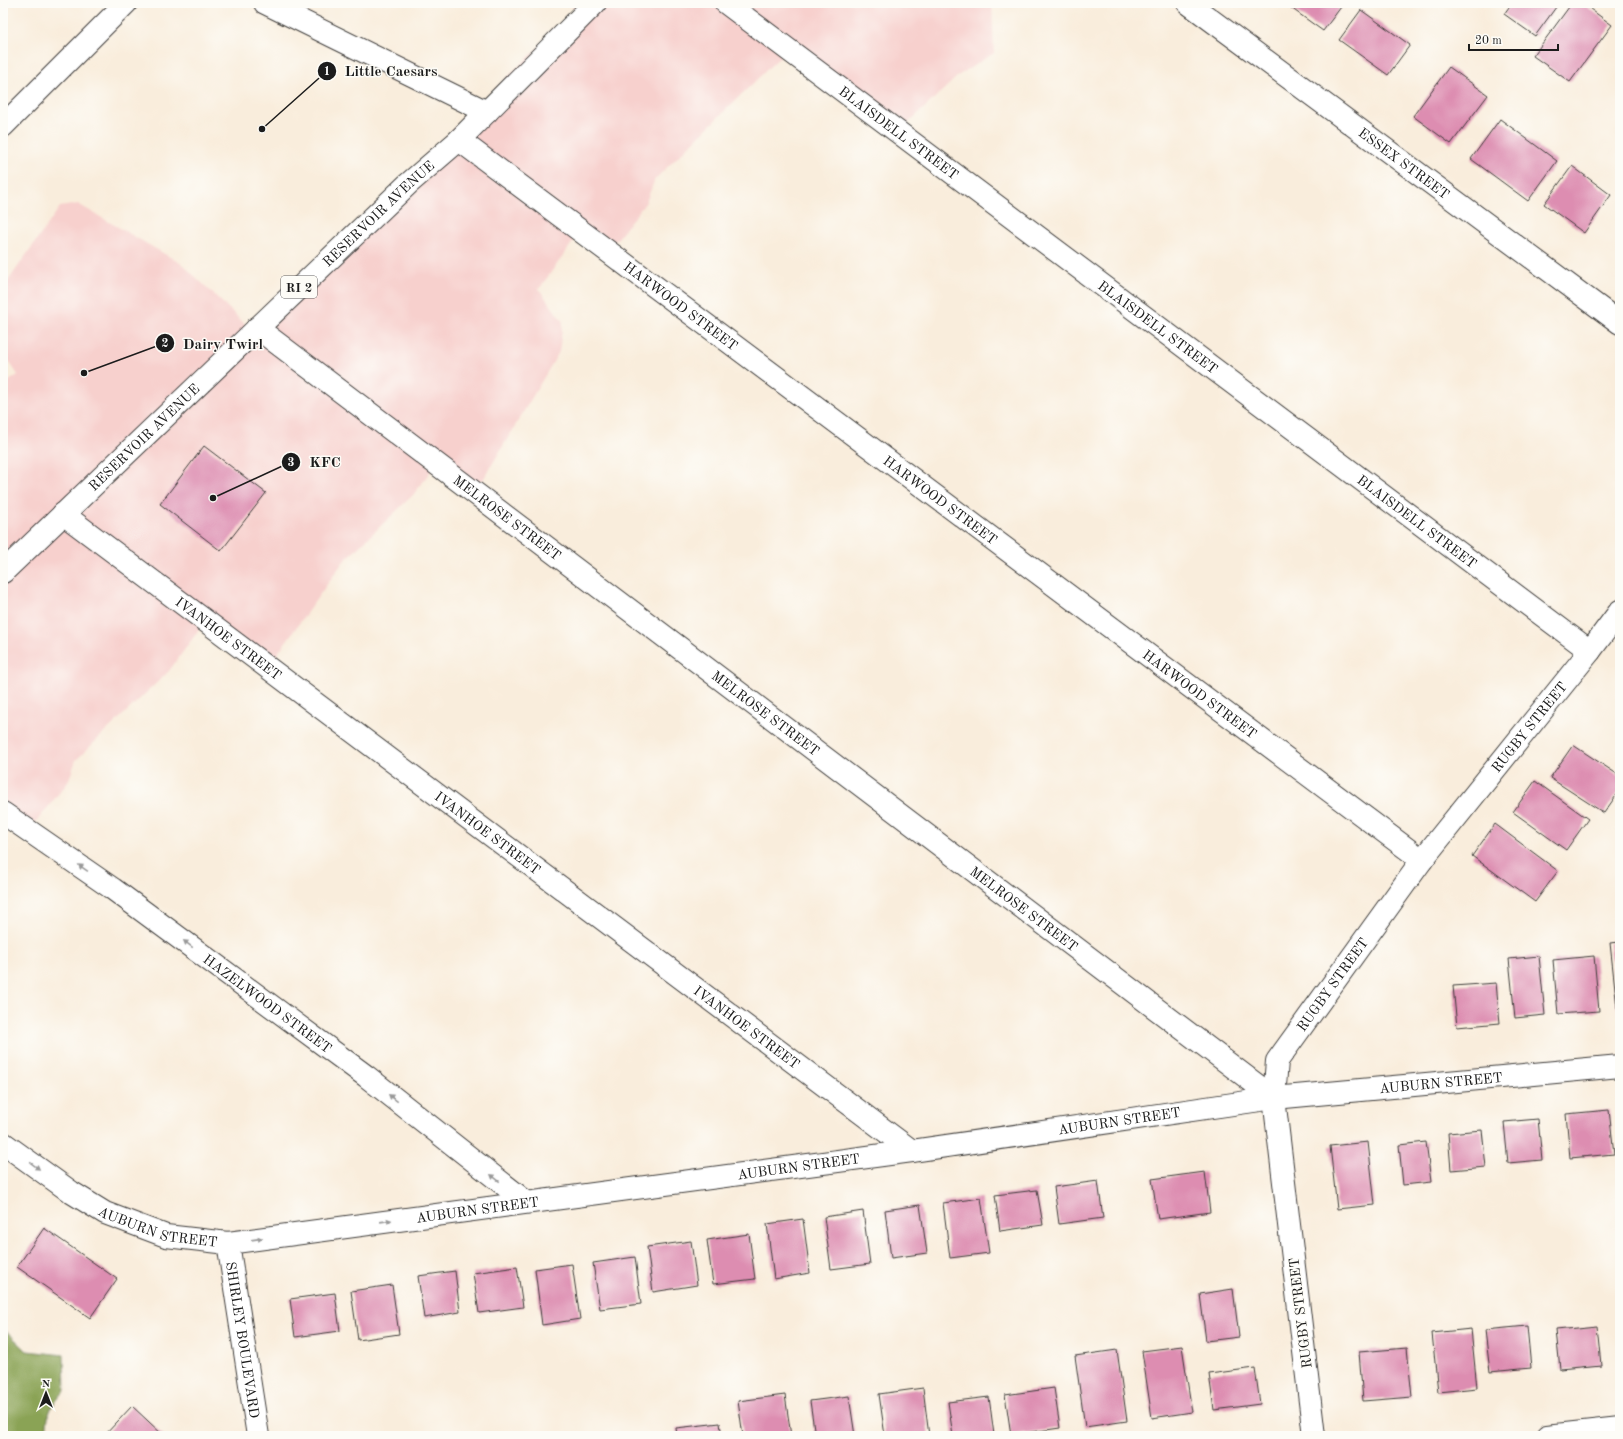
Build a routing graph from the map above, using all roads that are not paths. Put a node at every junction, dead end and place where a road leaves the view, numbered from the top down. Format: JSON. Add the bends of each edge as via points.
{"nodes":[{"id":1,"x":126,"y":3,"type":"edge"},
{"id":2,"x":266,"y":3,"type":"edge"},
{"id":3,"x":595,"y":3,"type":"edge"},
{"id":4,"x":726,"y":3,"type":"edge"},
{"id":5,"x":1188,"y":3,"type":"edge"},
{"id":6,"x":486,"y":112,"type":"junction"},
{"id":7,"x":3,"y":126,"type":"edge"},
{"id":8,"x":459,"y":140,"type":"junction"},
{"id":9,"x":1620,"y":323,"type":"edge"},
{"id":10,"x":256,"y":328,"type":"junction"},
{"id":11,"x":63,"y":514,"type":"junction"},
{"id":12,"x":6,"y":562,"type":"edge"},
{"id":13,"x":1620,"y":611,"type":"edge"},
{"id":14,"x":1590,"y":651,"type":"junction"},
{"id":15,"x":3,"y":813,"type":"edge"},
{"id":16,"x":1422,"y":860,"type":"junction"},
{"id":17,"x":1620,"y":1066,"type":"edge"},
{"id":18,"x":1274,"y":1098,"type":"junction"},
{"id":19,"x":3,"y":1143,"type":"edge"},
{"id":20,"x":912,"y":1151,"type":"junction"},
{"id":21,"x":526,"y":1202,"type":"junction"},
{"id":22,"x":228,"y":1243,"type":"junction"},
{"id":23,"x":1620,"y":1428,"type":"edge"},
{"id":24,"x":258,"y":1436,"type":"edge"},
{"id":25,"x":1314,"y":1436,"type":"edge"},
{"id":26,"x":1547,"y":1436,"type":"edge"}],
"edges":[{"from":1,"to":7,"type":"street"},
{"from":2,"to":6,"type":"street"},
{"from":3,"to":6,"type":"street","name":"RESERVOIR AVENUE","number":"RI 2"},
{"from":4,"to":14,"type":"street","name":"BLAISDELL STREET"},
{"from":5,"to":9,"type":"street","name":"ESSEX STREET"},
{"from":6,"to":8,"type":"street","name":"RESERVOIR AVENUE","number":"RI 2"},
{"from":8,"to":10,"type":"street","name":"RESERVOIR AVENUE","number":"RI 2","via":[[408,184]]},
{"from":8,"to":16,"type":"street","name":"HARWOOD STREET"},
{"from":10,"to":11,"type":"street","name":"RESERVOIR AVENUE","number":"RI 2"},
{"from":10,"to":18,"type":"street","name":"MELROSE STREET"},
{"from":11,"to":12,"type":"street","name":"RESERVOIR AVENUE","number":"RI 2"},
{"from":11,"to":20,"type":"street","name":"IVANHOE STREET"},
{"from":13,"to":14,"type":"street","name":"RUGBY STREET"},
{"from":14,"to":16,"type":"street","name":"RUGBY STREET"},
{"from":21,"to":15,"type":"street","name":"HAZELWOOD STREET","one_way":true,"via":[[347,1062],[113,889]]},
{"from":16,"to":18,"type":"street","name":"RUGBY STREET","via":[[1277,1061]]},
{"from":17,"to":18,"type":"street","name":"AUBURN STREET"},
{"from":18,"to":20,"type":"street","name":"AUBURN STREET"},
{"from":18,"to":25,"type":"street","name":"RUGBY STREET"},
{"from":19,"to":22,"type":"street","name":"AUBURN STREET","one_way":true,"via":[[105,1213],[166,1236]]},
{"from":20,"to":21,"type":"street","name":"AUBURN STREET"},
{"from":22,"to":21,"type":"street","name":"AUBURN STREET","one_way":true},
{"from":22,"to":24,"type":"street","name":"SHIRLEY BOULEVARD"},
{"from":23,"to":26,"type":"street"}]}
